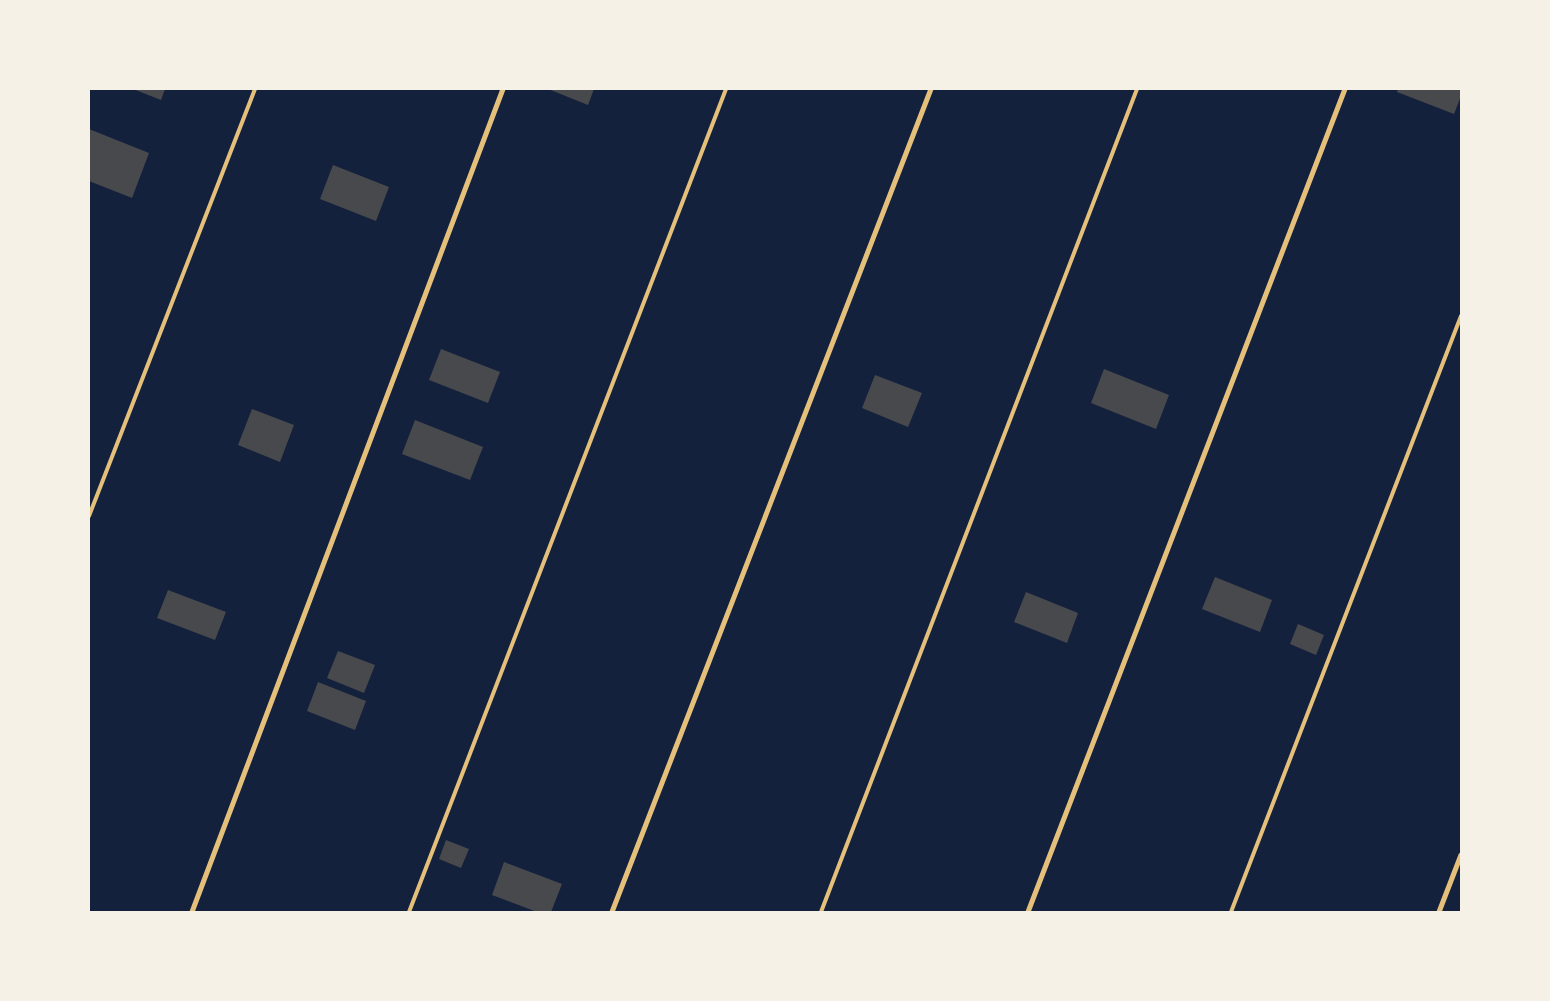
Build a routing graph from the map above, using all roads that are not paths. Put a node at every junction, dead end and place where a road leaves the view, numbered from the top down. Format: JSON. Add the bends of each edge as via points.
{"nodes":[{"id":1,"x":255,"y":89,"type":"edge"},
{"id":2,"x":503,"y":89,"type":"edge"},
{"id":3,"x":726,"y":89,"type":"edge"},
{"id":4,"x":931,"y":89,"type":"edge"},
{"id":5,"x":1138,"y":89,"type":"edge"},
{"id":6,"x":1345,"y":89,"type":"edge"},
{"id":7,"x":1461,"y":316,"type":"edge"},
{"id":8,"x":89,"y":516,"type":"edge"},
{"id":9,"x":1461,"y":854,"type":"edge"},
{"id":10,"x":192,"y":912,"type":"edge"},
{"id":11,"x":409,"y":912,"type":"edge"},
{"id":12,"x":612,"y":912,"type":"edge"},
{"id":13,"x":821,"y":912,"type":"edge"},
{"id":14,"x":1028,"y":912,"type":"edge"},
{"id":15,"x":1232,"y":912,"type":"edge"},
{"id":16,"x":1439,"y":912,"type":"edge"}],
"edges":[{"from":1,"to":8,"type":"lane"},
{"from":2,"to":10,"type":"street"},
{"from":3,"to":11,"type":"lane"},
{"from":4,"to":12,"type":"street"},
{"from":5,"to":13,"type":"lane"},
{"from":6,"to":14,"type":"street"},
{"from":7,"to":15,"type":"lane"},
{"from":9,"to":16,"type":"street"}]}
